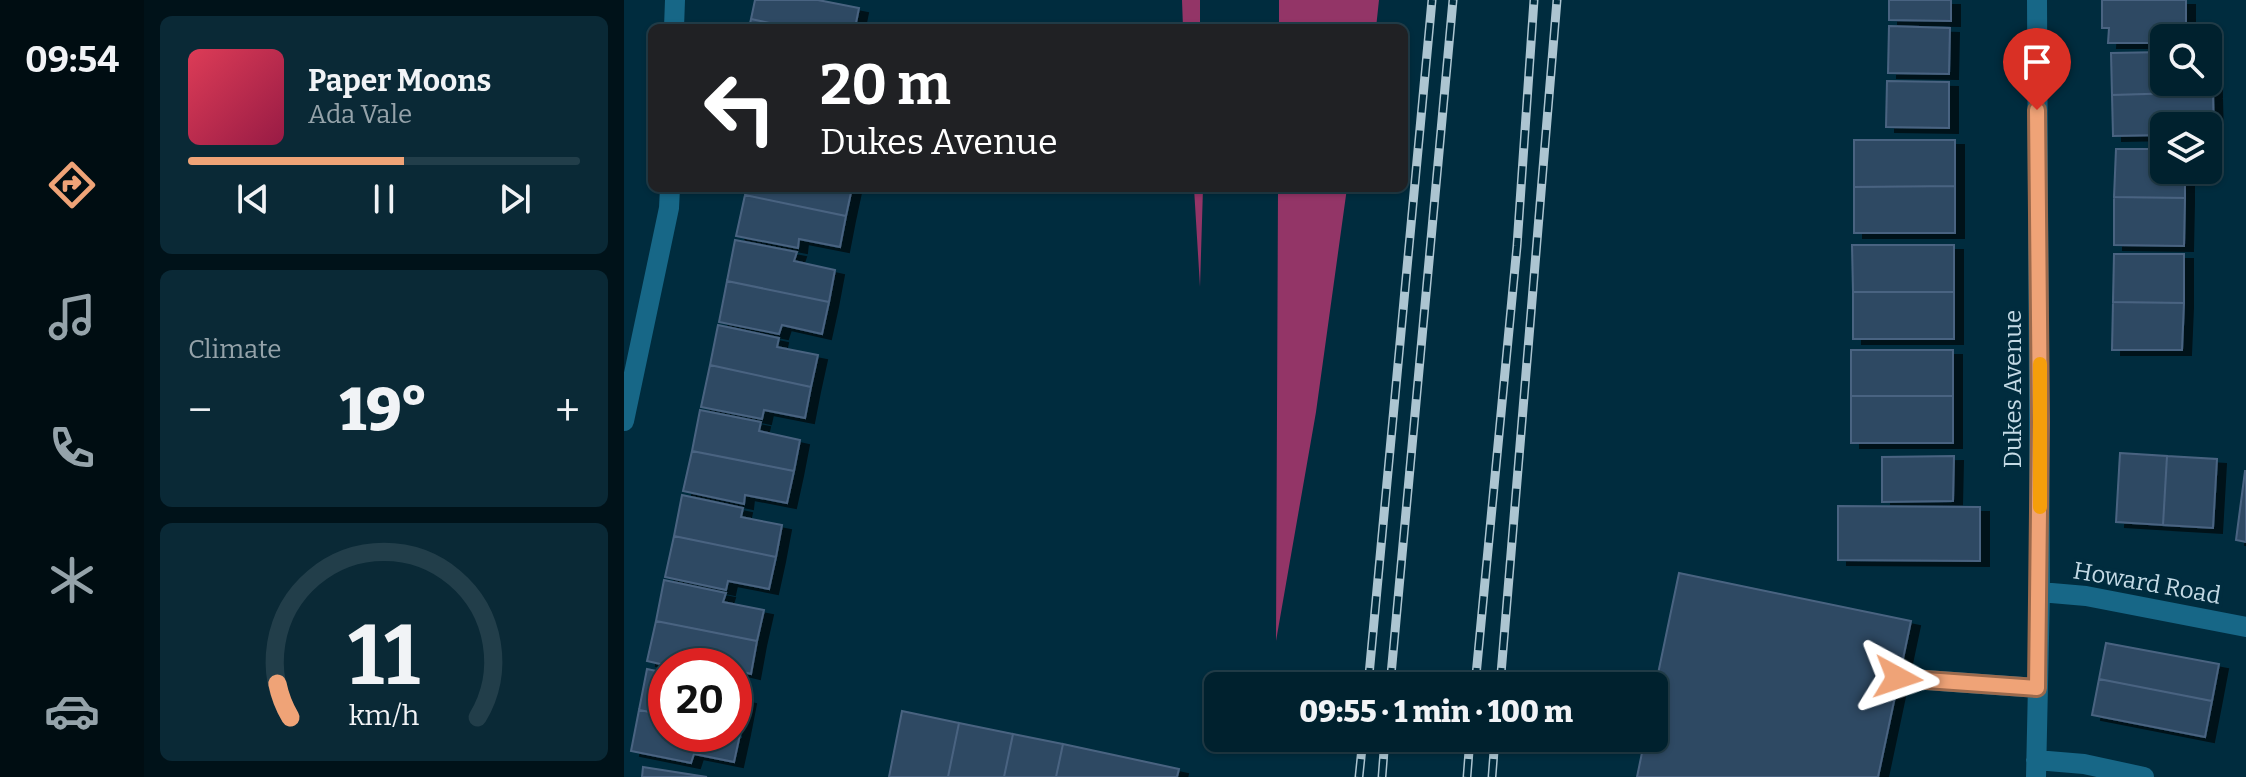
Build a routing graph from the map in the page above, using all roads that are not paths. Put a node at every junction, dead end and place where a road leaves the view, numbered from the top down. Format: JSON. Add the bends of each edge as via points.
{"nodes":[{"id":1,"x":675,"y":0,"type":"edge"},
{"id":2,"x":2037,"y":0,"type":"edge"},
{"id":3,"x":674,"y":24,"type":"edge"},
{"id":4,"x":670,"y":192,"type":"edge"},
{"id":5,"x":624,"y":421,"type":"edge"},
{"id":6,"x":2040,"y":592,"type":"junction"},
{"id":7,"x":2246,"y":627,"type":"edge"},
{"id":8,"x":1898,"y":678,"type":"dead end"},
{"id":9,"x":2037,"y":688,"type":"junction"},
{"id":10,"x":2036,"y":768,"type":"edge"},
{"id":11,"x":2144,"y":777,"type":"edge"}],
"edges":[{"from":1,"to":3,"type":"street"},
{"from":2,"to":6,"type":"street","name":"Dukes Avenue"},
{"from":4,"to":5,"type":"street"},
{"from":6,"to":7,"type":"street","name":"Howard Road"},
{"from":6,"to":9,"type":"street","name":"Dukes Avenue"},
{"from":8,"to":9,"type":"street"},
{"from":9,"to":10,"type":"street","name":"Dukes Avenue"},
{"from":10,"to":11,"type":"street","via":[[2084,764]]}]}
